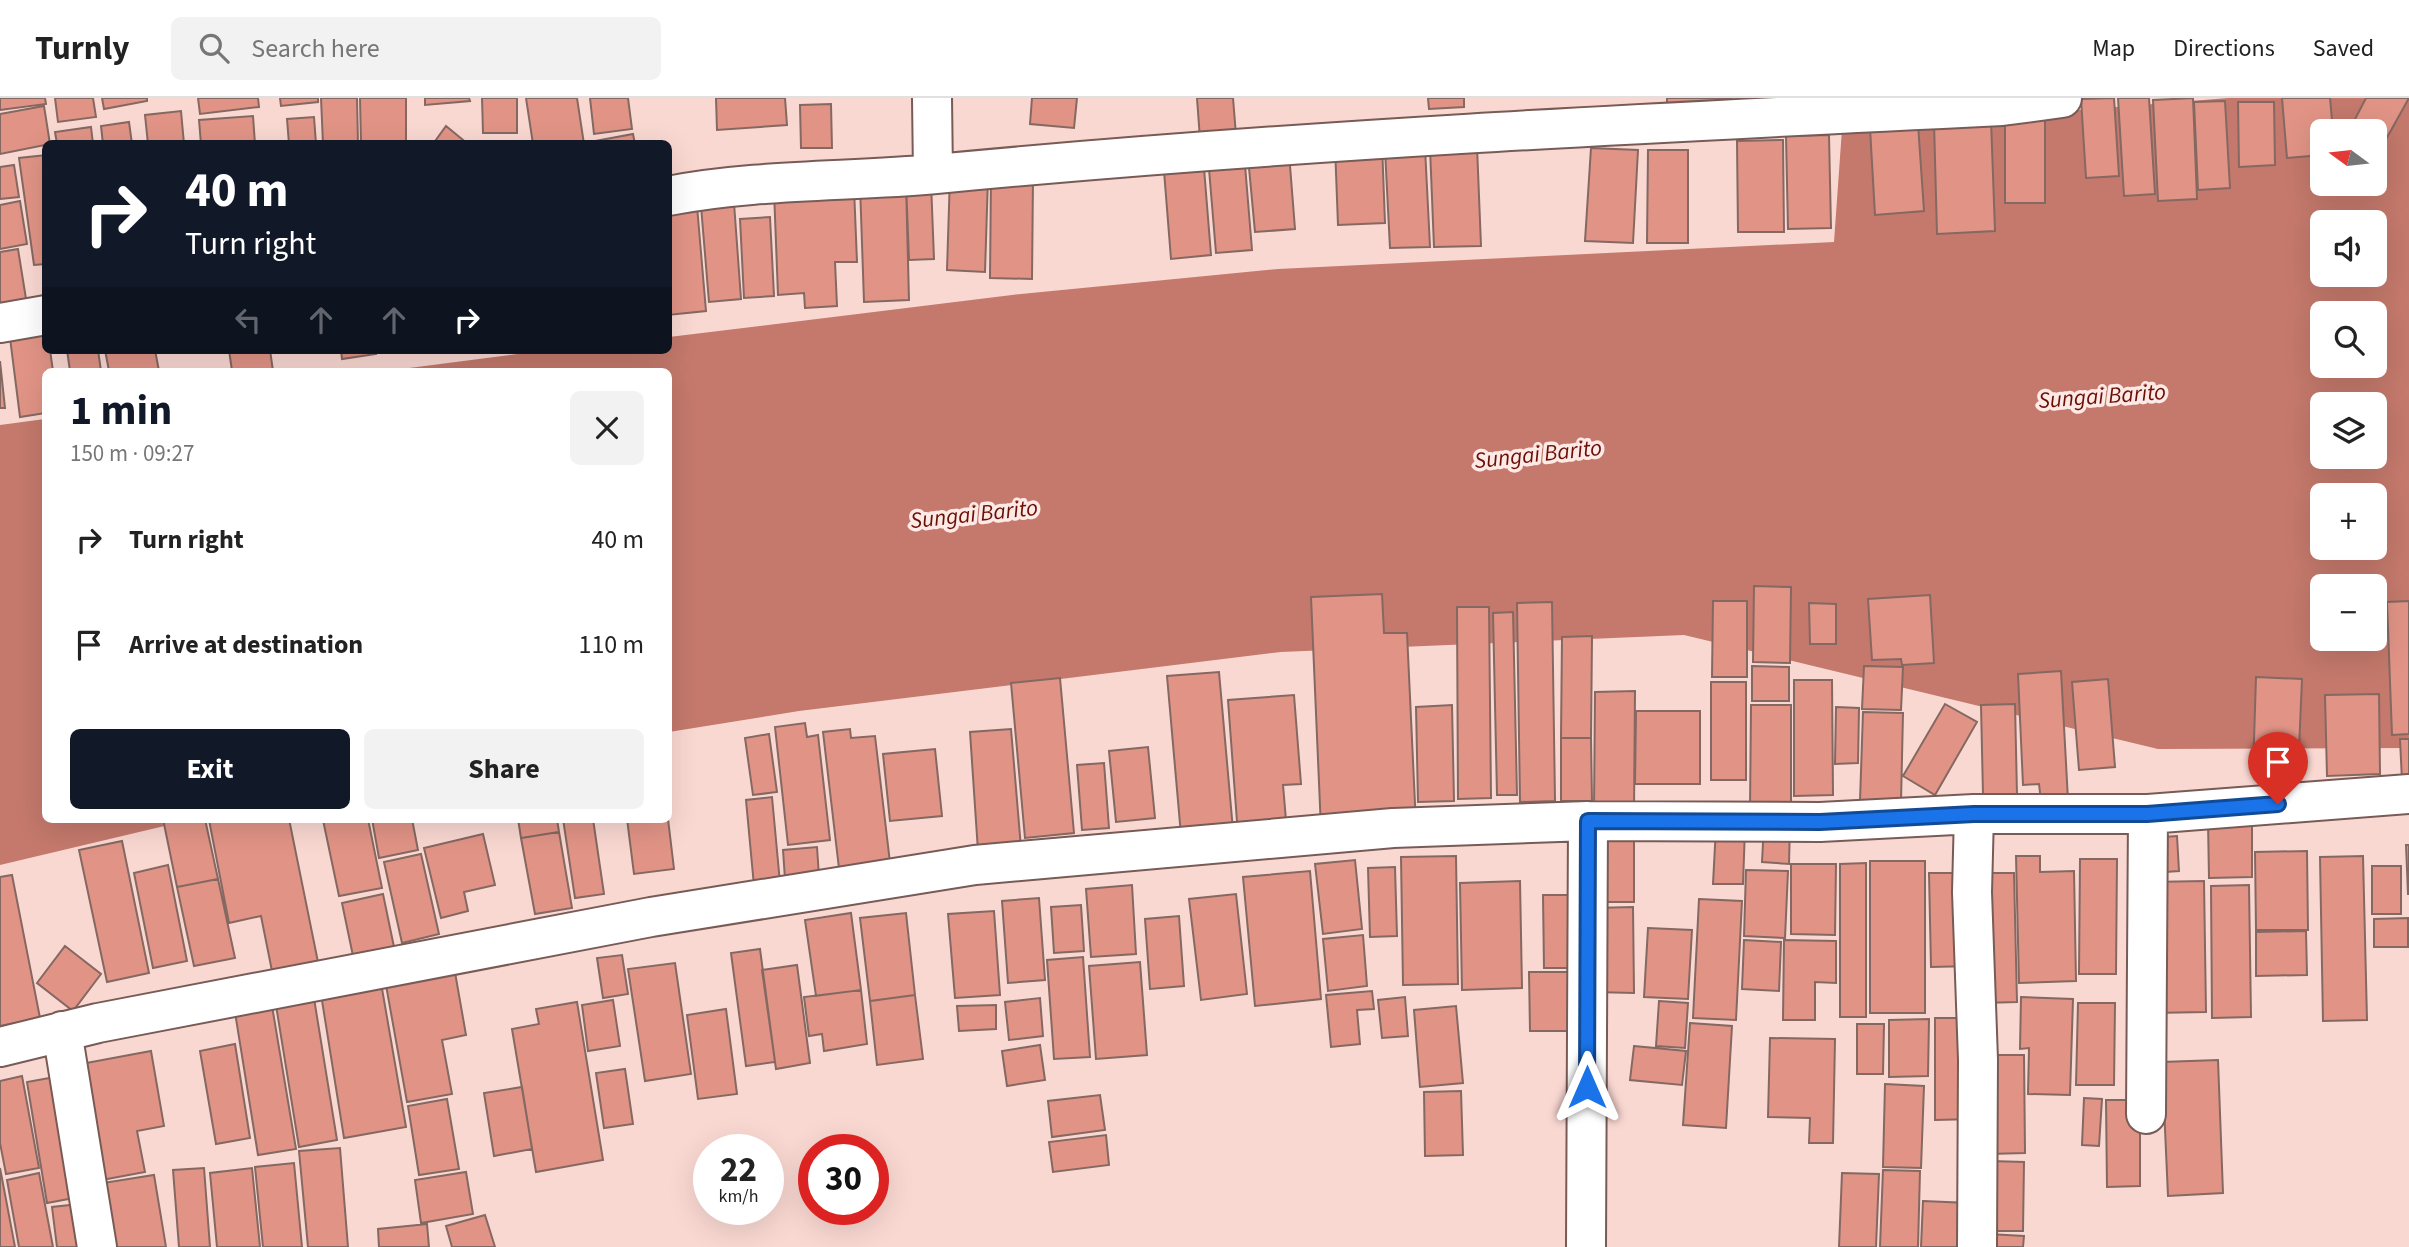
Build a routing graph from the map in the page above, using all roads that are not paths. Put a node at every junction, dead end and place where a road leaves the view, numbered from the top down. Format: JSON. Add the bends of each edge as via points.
{"nodes":[{"id":1,"x":932,"y":98,"type":"edge"},
{"id":2,"x":2062,"y":98,"type":"edge"},
{"id":3,"x":933,"y":174,"type":"junction"},
{"id":4,"x":672,"y":195,"type":"edge"},
{"id":5,"x":42,"y":316,"type":"edge"},
{"id":6,"x":0,"y":323,"type":"edge"},
{"id":7,"x":2409,"y":794,"type":"edge"},
{"id":8,"x":1974,"y":814,"type":"junction"},
{"id":9,"x":2147,"y":814,"type":"junction"},
{"id":10,"x":1588,"y":821,"type":"junction"},
{"id":11,"x":62,"y":1031,"type":"junction"},
{"id":12,"x":0,"y":1047,"type":"edge"},
{"id":13,"x":2146,"y":1114,"type":"dead end"},
{"id":14,"x":97,"y":1247,"type":"edge"},
{"id":15,"x":1586,"y":1247,"type":"edge"},
{"id":16,"x":1977,"y":1247,"type":"edge"}],
"edges":[{"from":1,"to":3,"type":"street"},
{"from":2,"to":3,"type":"street","via":[[2002,106],[1346,140]]},
{"from":3,"to":4,"type":"street","via":[[706,188]]},
{"from":5,"to":6,"type":"street"},
{"from":7,"to":9,"type":"street"},
{"from":8,"to":9,"type":"street"},
{"from":8,"to":10,"type":"street","via":[[1820,822]]},
{"from":8,"to":16,"type":"street"},
{"from":9,"to":13,"type":"street"},
{"from":10,"to":11,"type":"street","via":[[1393,828],[975,865],[637,920]]},
{"from":10,"to":15,"type":"street"},
{"from":11,"to":12,"type":"street"},
{"from":11,"to":14,"type":"street"}]}
